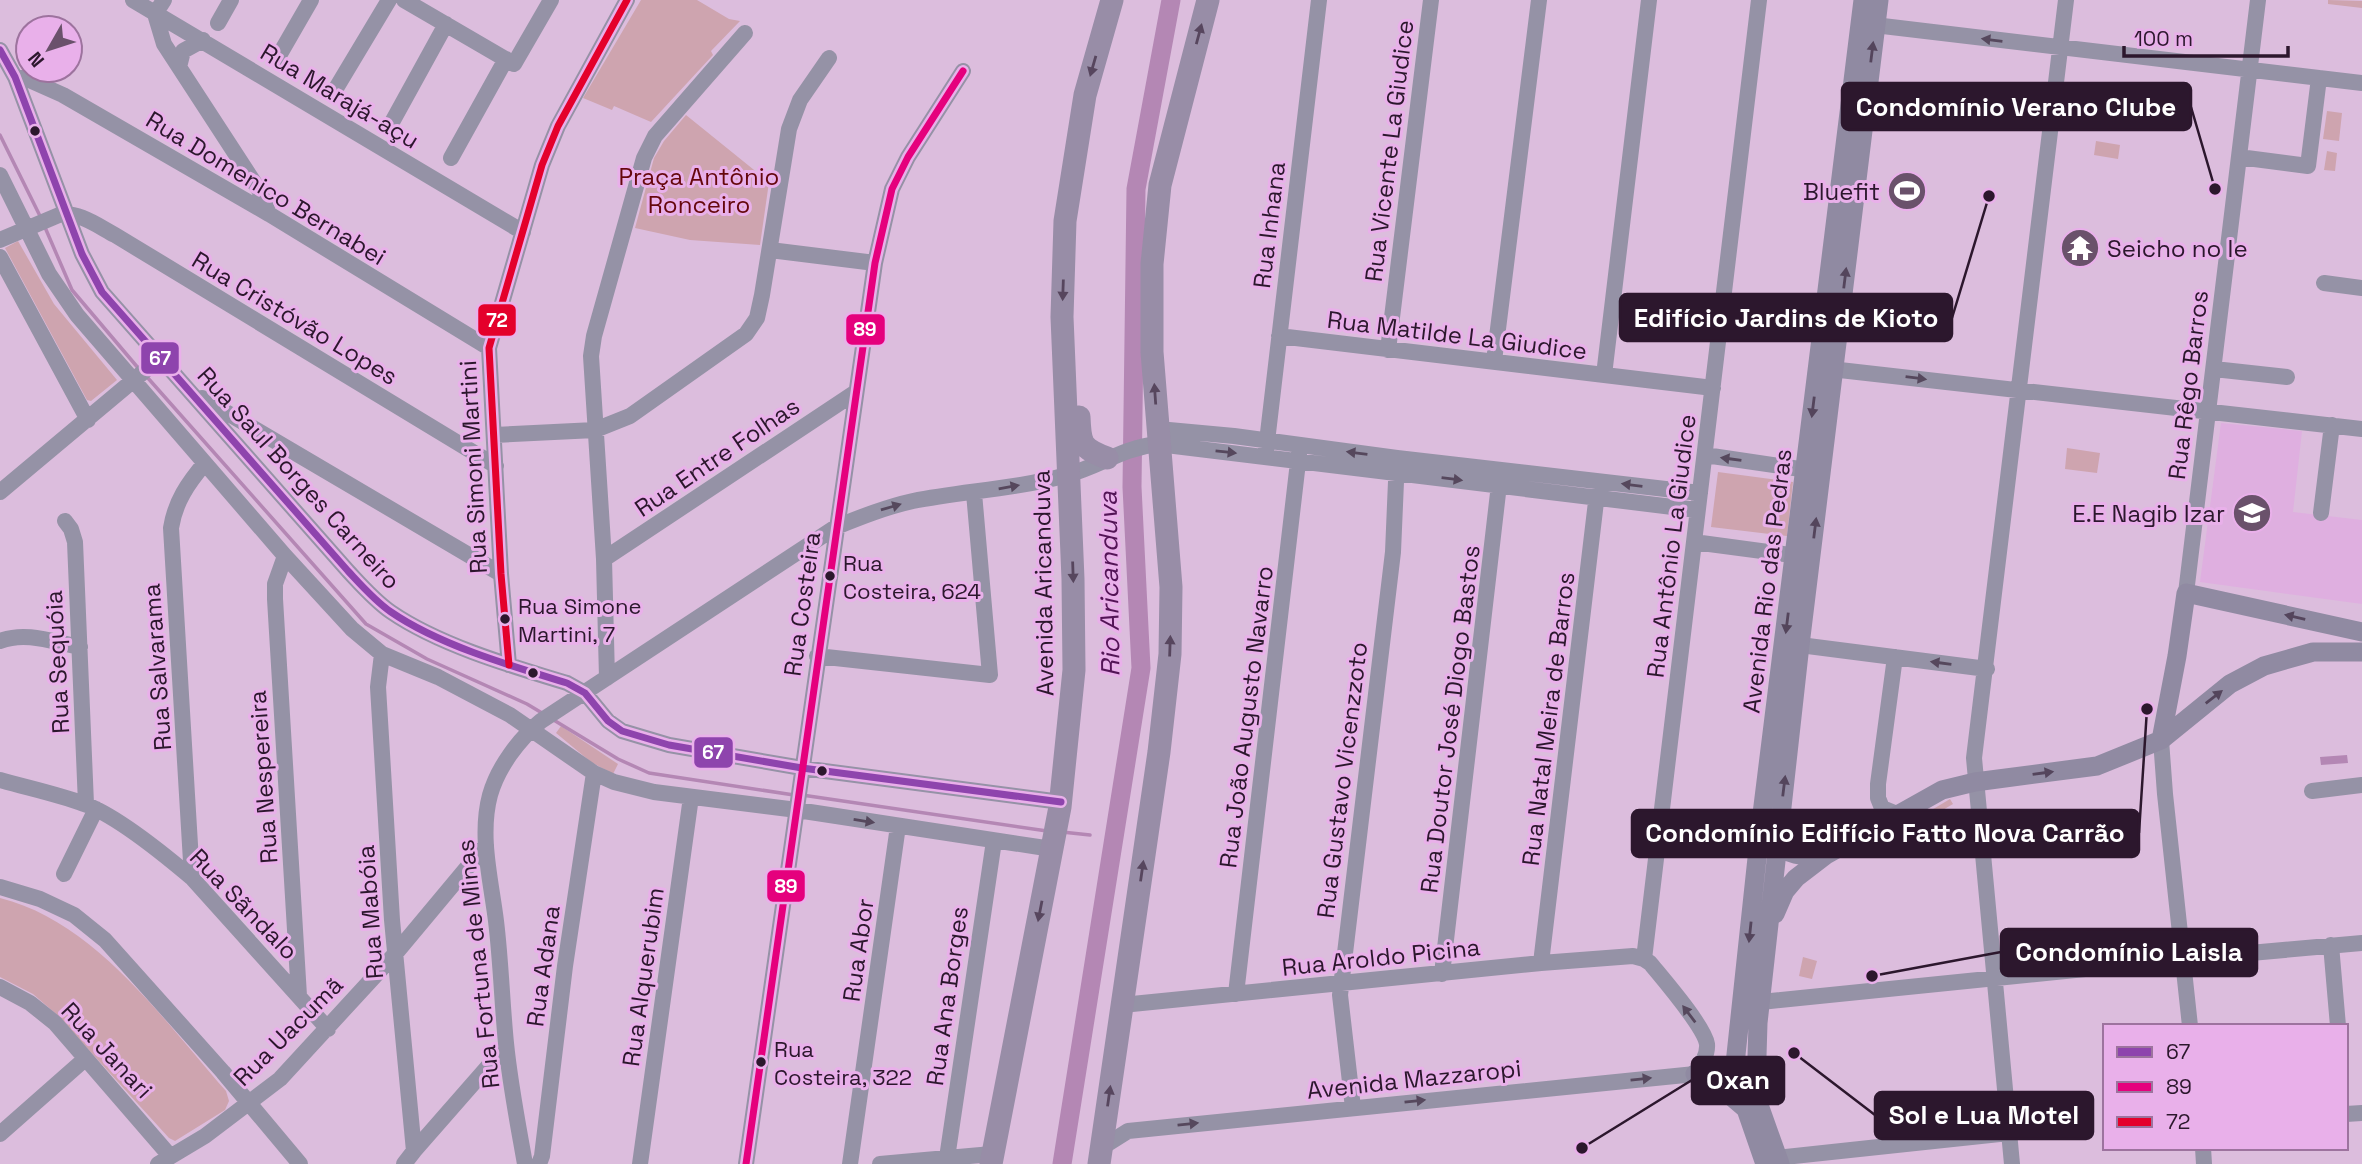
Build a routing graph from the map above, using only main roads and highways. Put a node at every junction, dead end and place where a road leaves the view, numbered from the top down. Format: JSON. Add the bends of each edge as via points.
{"nodes":[{"id":1,"x":1112,"y":0,"type":"edge"},
{"id":2,"x":1208,"y":0,"type":"edge"},
{"id":3,"x":1863,"y":0,"type":"edge"},
{"id":4,"x":1879,"y":0,"type":"edge"},
{"id":5,"x":1868,"y":24,"type":"junction"},
{"id":6,"x":1062,"y":332,"type":"junction"},
{"id":7,"x":1087,"y":461,"type":"junction"},
{"id":8,"x":1803,"y":556,"type":"junction"},
{"id":9,"x":2362,"y":632,"type":"edge"},
{"id":10,"x":2362,"y":652,"type":"edge"},
{"id":11,"x":2161,"y":740,"type":"junction"},
{"id":12,"x":1760,"y":830,"type":"junction"},
{"id":13,"x":1777,"y":846,"type":"junction"},
{"id":14,"x":1826,"y":855,"type":"junction"},
{"id":15,"x":1768,"y":927,"type":"junction"},
{"id":16,"x":1756,"y":1050,"type":"junction"},
{"id":17,"x":1735,"y":1064,"type":"junction"},
{"id":18,"x":1695,"y":1074,"type":"road end"},
{"id":19,"x":1746,"y":1108,"type":"junction"},
{"id":20,"x":1100,"y":1156,"type":"edge"},
{"id":21,"x":991,"y":1159,"type":"edge"},
{"id":22,"x":1772,"y":1161,"type":"edge"}],
"edges":[{"from":1,"to":6,"type":"highway","name":"Avenida Aricanduva","one_way":true,"via":[[1085,94],[1073,162],[1065,221]]},
{"from":20,"to":2,"type":"highway","one_way":true,"via":[[1170,654],[1171,587],[1151,440],[1152,264],[1159,198]]},
{"from":3,"to":5,"type":"main road","name":"Avenida Rio das Pedras"},
{"from":4,"to":5,"type":"main road","name":"Avenida Rio das Pedras"},
{"from":5,"to":8,"type":"main road","name":"Avenida Rio das Pedras"},
{"from":6,"to":7,"type":"highway","name":"Avenida Aricanduva"},
{"from":6,"to":7,"type":"highway","via":[[1073,359],[1080,438]]},
{"from":7,"to":21,"type":"highway","name":"Avenida Aricanduva","one_way":true,"via":[[1061,805]]},
{"from":8,"to":12,"type":"main road","name":"Avenida Rio das Pedras","one_way":true},
{"from":13,"to":8,"type":"main road","name":"Avenida Rio das Pedras","one_way":true,"via":[[1800,645]]},
{"from":9,"to":11,"type":"main road","name":"Rua Rêgo Barros","one_way":true,"via":[[2186,593]]},
{"from":11,"to":10,"type":"main road","one_way":true,"via":[[2230,684],[2264,666],[2313,652]]},
{"from":14,"to":11,"type":"main road","one_way":true,"via":[[1942,790],[2097,766]]},
{"from":12,"to":13,"type":"main road"},
{"from":12,"to":17,"type":"main road","name":"Avenida Rio das Pedras","one_way":true},
{"from":13,"to":14,"type":"main road","via":[[1797,856]]},
{"from":13,"to":15,"type":"main road","name":"Avenida Rio das Pedras"},
{"from":14,"to":15,"type":"main road","via":[[1785,891]]},
{"from":15,"to":16,"type":"main road","name":"Avenida Rio das Pedras"},
{"from":16,"to":17,"type":"main road"},
{"from":16,"to":22,"type":"main road","name":"Avenida Rio das Pedras","via":[[1755,1078]]},
{"from":17,"to":19,"type":"main road","name":"Avenida Rio das Pedras"},
{"from":18,"to":19,"type":"main road"},
{"from":19,"to":22,"type":"main road","name":"Avenida Rio das Pedras"}]}
